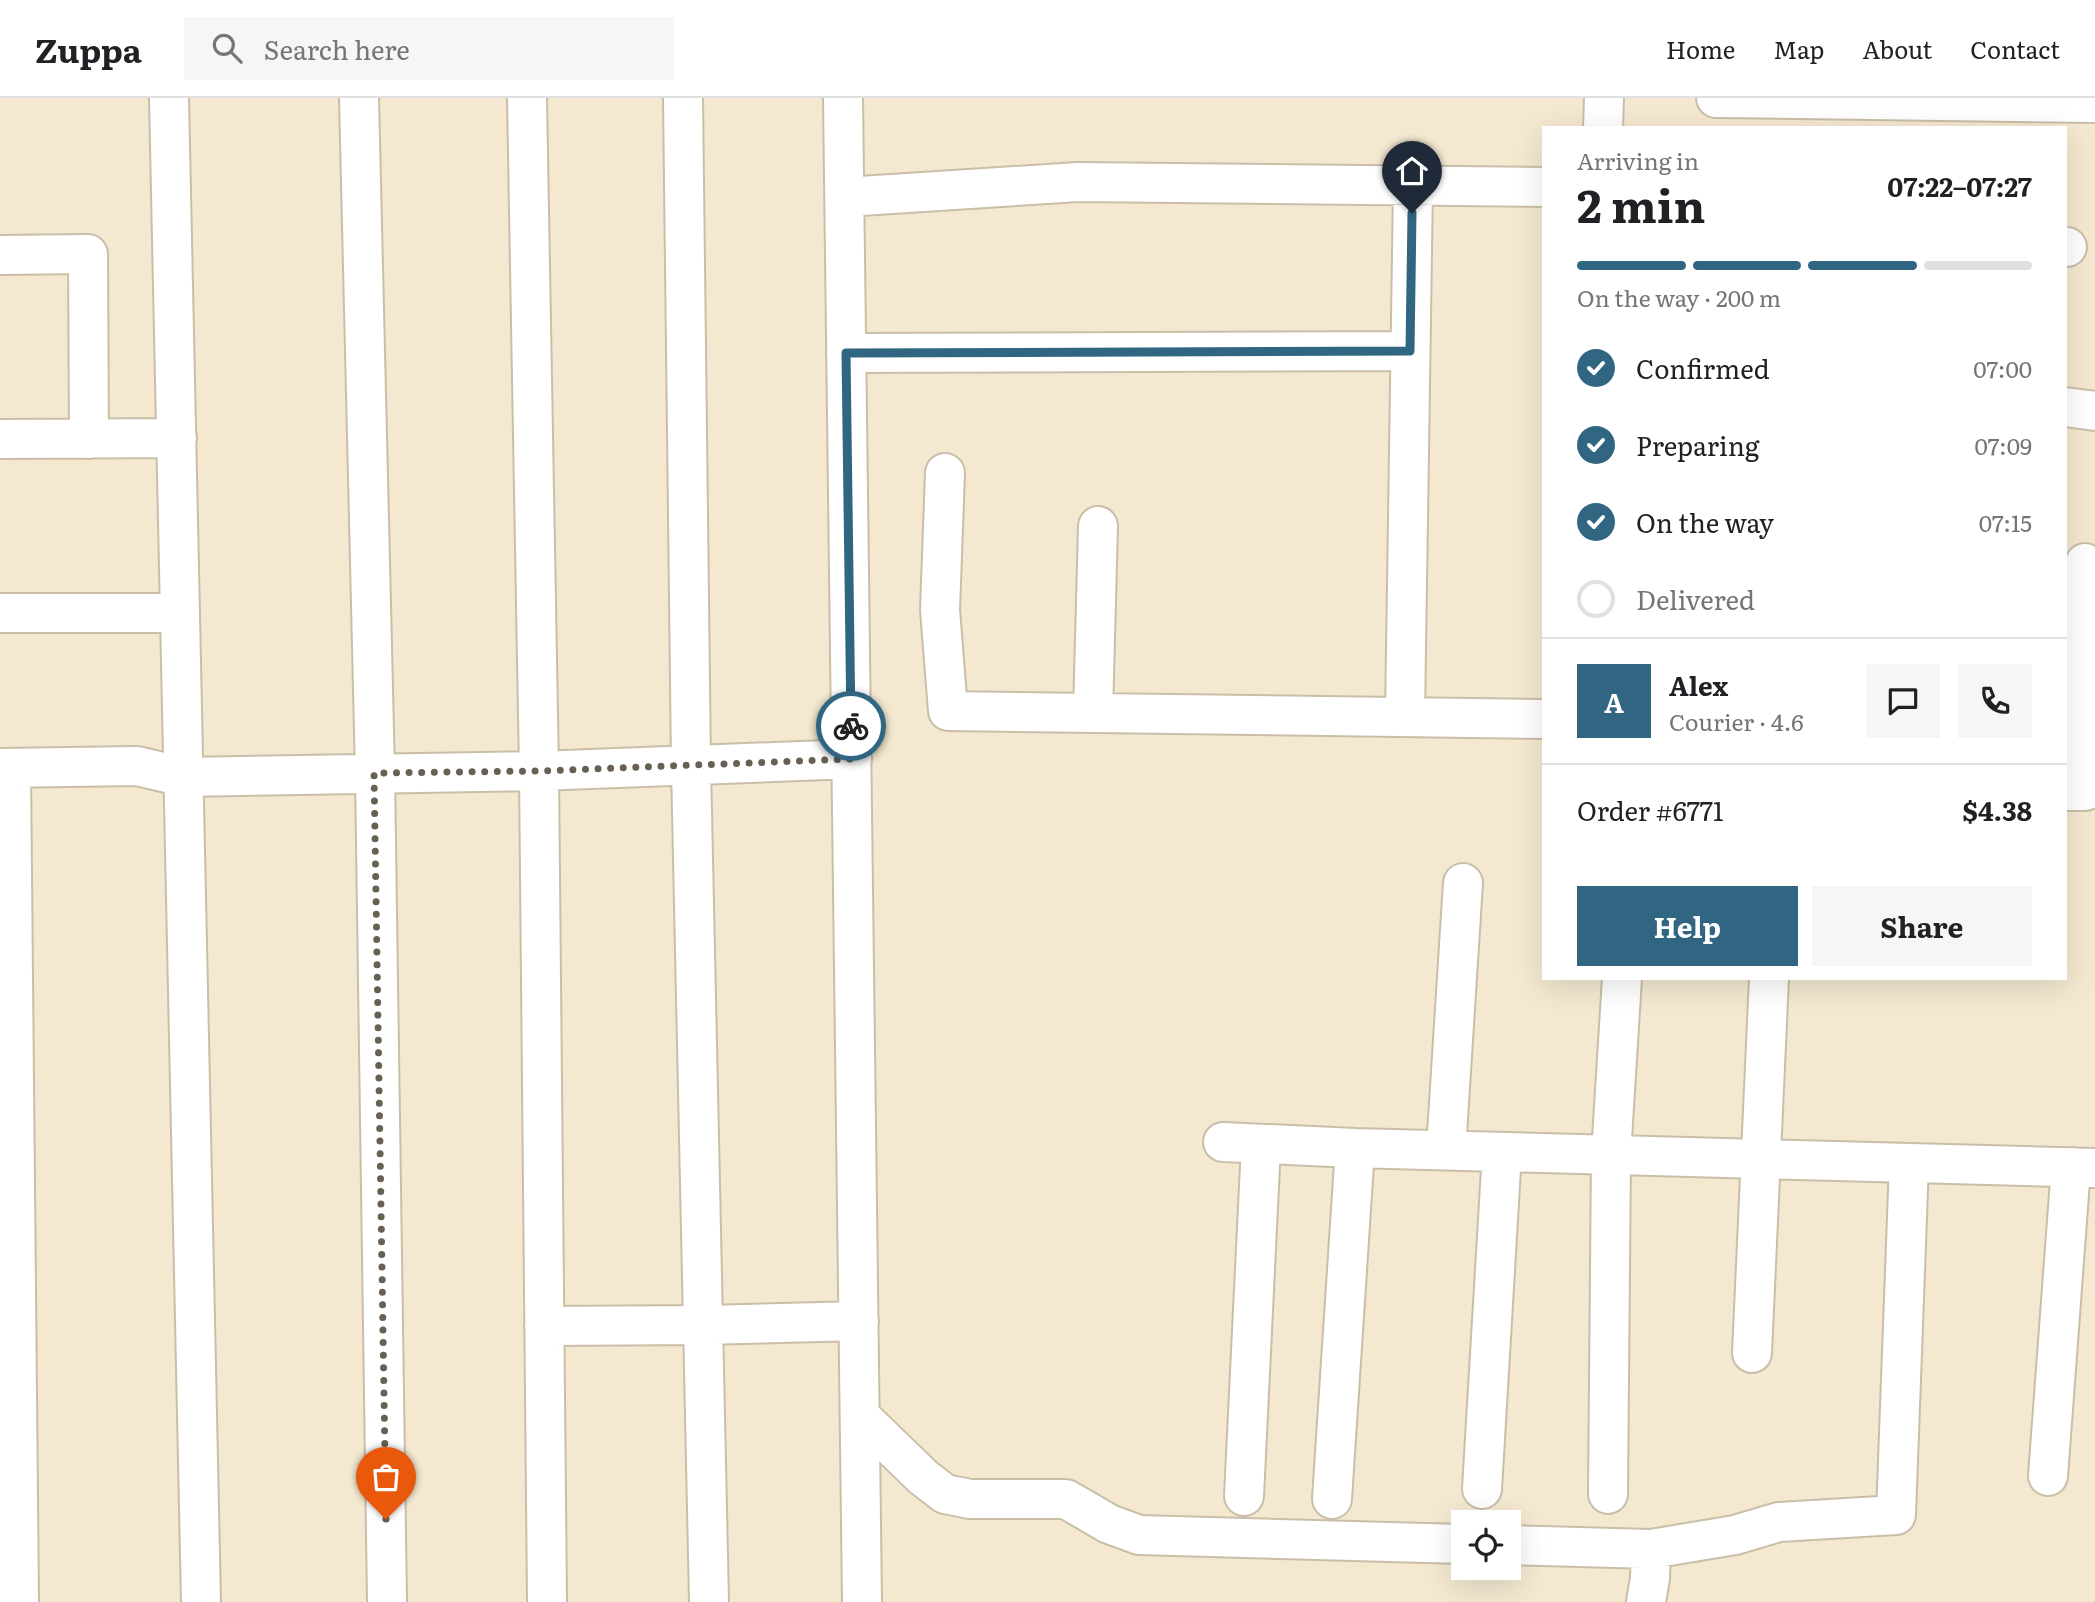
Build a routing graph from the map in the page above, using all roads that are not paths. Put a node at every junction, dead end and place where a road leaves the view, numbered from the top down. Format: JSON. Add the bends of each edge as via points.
{"nodes":[{"id":1,"x":170,"y":98,"type":"edge"},
{"id":2,"x":359,"y":98,"type":"edge"},
{"id":3,"x":527,"y":98,"type":"edge"},
{"id":4,"x":683,"y":98,"type":"edge"},
{"id":5,"x":843,"y":98,"type":"edge"},
{"id":6,"x":1604,"y":98,"type":"edge"},
{"id":7,"x":1716,"y":98,"type":"edge"},
{"id":8,"x":2095,"y":103,"type":"edge"},
{"id":9,"x":1603,"y":126,"type":"edge"},
{"id":10,"x":1413,"y":186,"type":"junction"},
{"id":11,"x":1542,"y":187,"type":"edge"},
{"id":12,"x":845,"y":197,"type":"junction"},
{"id":13,"x":0,"y":255,"type":"edge"},
{"id":14,"x":1410,"y":351,"type":"junction"},
{"id":15,"x":846,"y":353,"type":"junction"},
{"id":16,"x":2067,"y":407,"type":"edge"},
{"id":17,"x":2095,"y":411,"type":"edge"},
{"id":18,"x":177,"y":438,"type":"junction"},
{"id":19,"x":0,"y":439,"type":"edge"},
{"id":20,"x":89,"y":439,"type":"junction"},
{"id":21,"x":945,"y":473,"type":"dead end"},
{"id":22,"x":1098,"y":526,"type":"dead end"},
{"id":23,"x":2085,"y":563,"type":"dead end"},
{"id":24,"x":0,"y":613,"type":"edge"},
{"id":25,"x":180,"y":613,"type":"junction"},
{"id":26,"x":1093,"y":713,"type":"junction"},
{"id":27,"x":1405,"y":717,"type":"junction"},
{"id":28,"x":1542,"y":719,"type":"edge"},
{"id":29,"x":852,"y":759,"type":"junction"},
{"id":30,"x":691,"y":765,"type":"junction"},
{"id":31,"x":5,"y":768,"type":"edge"},
{"id":32,"x":539,"y":771,"type":"junction"},
{"id":33,"x":374,"y":773,"type":"junction"},
{"id":34,"x":184,"y":777,"type":"junction"},
{"id":35,"x":2067,"y":791,"type":"edge"},
{"id":36,"x":1463,"y":883,"type":"dead end"},
{"id":37,"x":1622,"y":980,"type":"edge"},
{"id":38,"x":1769,"y":980,"type":"edge"},
{"id":39,"x":1223,"y":1142,"type":"dead end"},
{"id":40,"x":1261,"y":1145,"type":"junction"},
{"id":41,"x":1355,"y":1148,"type":"junction"},
{"id":42,"x":1446,"y":1150,"type":"junction"},
{"id":43,"x":1502,"y":1152,"type":"junction"},
{"id":44,"x":1611,"y":1155,"type":"junction"},
{"id":45,"x":1760,"y":1159,"type":"junction"},
{"id":46,"x":1909,"y":1163,"type":"junction"},
{"id":47,"x":2083,"y":1167,"type":"edge"},
{"id":48,"x":859,"y":1321,"type":"junction"},
{"id":49,"x":703,"y":1325,"type":"junction"},
{"id":50,"x":544,"y":1326,"type":"junction"},
{"id":51,"x":1752,"y":1353,"type":"dead end"},
{"id":52,"x":860,"y":1416,"type":"junction"},
{"id":53,"x":2049,"y":1476,"type":"dead end"},
{"id":54,"x":1482,"y":1489,"type":"dead end"},
{"id":55,"x":1608,"y":1494,"type":"dead end"},
{"id":56,"x":1244,"y":1496,"type":"dead end"},
{"id":57,"x":1332,"y":1499,"type":"dead end"},
{"id":58,"x":1451,"y":1544,"type":"edge"},
{"id":59,"x":1521,"y":1545,"type":"edge"},
{"id":60,"x":1651,"y":1549,"type":"junction"},
{"id":61,"x":19,"y":1602,"type":"edge"},
{"id":62,"x":201,"y":1602,"type":"edge"},
{"id":63,"x":387,"y":1602,"type":"edge"},
{"id":64,"x":547,"y":1602,"type":"edge"},
{"id":65,"x":709,"y":1602,"type":"edge"},
{"id":66,"x":862,"y":1602,"type":"edge"},
{"id":67,"x":1646,"y":1602,"type":"edge"}],
"edges":[{"from":1,"to":18,"type":"street"},
{"from":2,"to":33,"type":"street"},
{"from":3,"to":32,"type":"street"},
{"from":4,"to":30,"type":"street"},
{"from":5,"to":12,"type":"street"},
{"from":6,"to":9,"type":"street"},
{"from":7,"to":8,"type":"street"},
{"from":10,"to":11,"type":"street"},
{"from":10,"to":12,"type":"street","via":[[1077,182]]},
{"from":10,"to":14,"type":"street"},
{"from":12,"to":15,"type":"street"},
{"from":13,"to":20,"type":"street","via":[[88,254]]},
{"from":14,"to":15,"type":"street"},
{"from":14,"to":27,"type":"street"},
{"from":15,"to":29,"type":"street"},
{"from":16,"to":17,"type":"street"},
{"from":18,"to":20,"type":"street"},
{"from":18,"to":25,"type":"street"},
{"from":19,"to":20,"type":"street"},
{"from":21,"to":26,"type":"street","via":[[940,610],[948,712]]},
{"from":22,"to":26,"type":"street"},
{"from":23,"to":35,"type":"street","via":[[2085,791]]},
{"from":24,"to":25,"type":"street"},
{"from":25,"to":34,"type":"street"},
{"from":26,"to":27,"type":"street"},
{"from":27,"to":28,"type":"street"},
{"from":29,"to":30,"type":"street"},
{"from":29,"to":48,"type":"street"},
{"from":30,"to":32,"type":"street"},
{"from":30,"to":49,"type":"street"},
{"from":31,"to":34,"type":"street","via":[[137,766]]},
{"from":31,"to":61,"type":"street"},
{"from":32,"to":33,"type":"street"},
{"from":32,"to":50,"type":"street"},
{"from":33,"to":34,"type":"street"},
{"from":33,"to":63,"type":"street"},
{"from":34,"to":62,"type":"street"},
{"from":36,"to":42,"type":"street"},
{"from":37,"to":44,"type":"street"},
{"from":38,"to":45,"type":"street"},
{"from":39,"to":40,"type":"street"},
{"from":40,"to":41,"type":"street"},
{"from":40,"to":56,"type":"street"},
{"from":41,"to":42,"type":"street"},
{"from":41,"to":57,"type":"street"},
{"from":42,"to":43,"type":"street"},
{"from":43,"to":44,"type":"street"},
{"from":43,"to":54,"type":"street"},
{"from":44,"to":45,"type":"street"},
{"from":44,"to":55,"type":"street"},
{"from":45,"to":46,"type":"street"},
{"from":45,"to":51,"type":"street"},
{"from":46,"to":47,"type":"street"},
{"from":46,"to":60,"type":"street","via":[[1896,1516],[1779,1522],[1735,1535]]},
{"from":47,"to":53,"type":"street"},
{"from":48,"to":49,"type":"street"},
{"from":48,"to":52,"type":"street"},
{"from":49,"to":50,"type":"street"},
{"from":49,"to":65,"type":"street"},
{"from":50,"to":64,"type":"street"},
{"from":52,"to":58,"type":"street","via":[[923,1477],[945,1493],[970,1499],[1066,1499],[1139,1535]]},
{"from":52,"to":66,"type":"street"},
{"from":59,"to":60,"type":"street"},
{"from":60,"to":67,"type":"street"}]}
